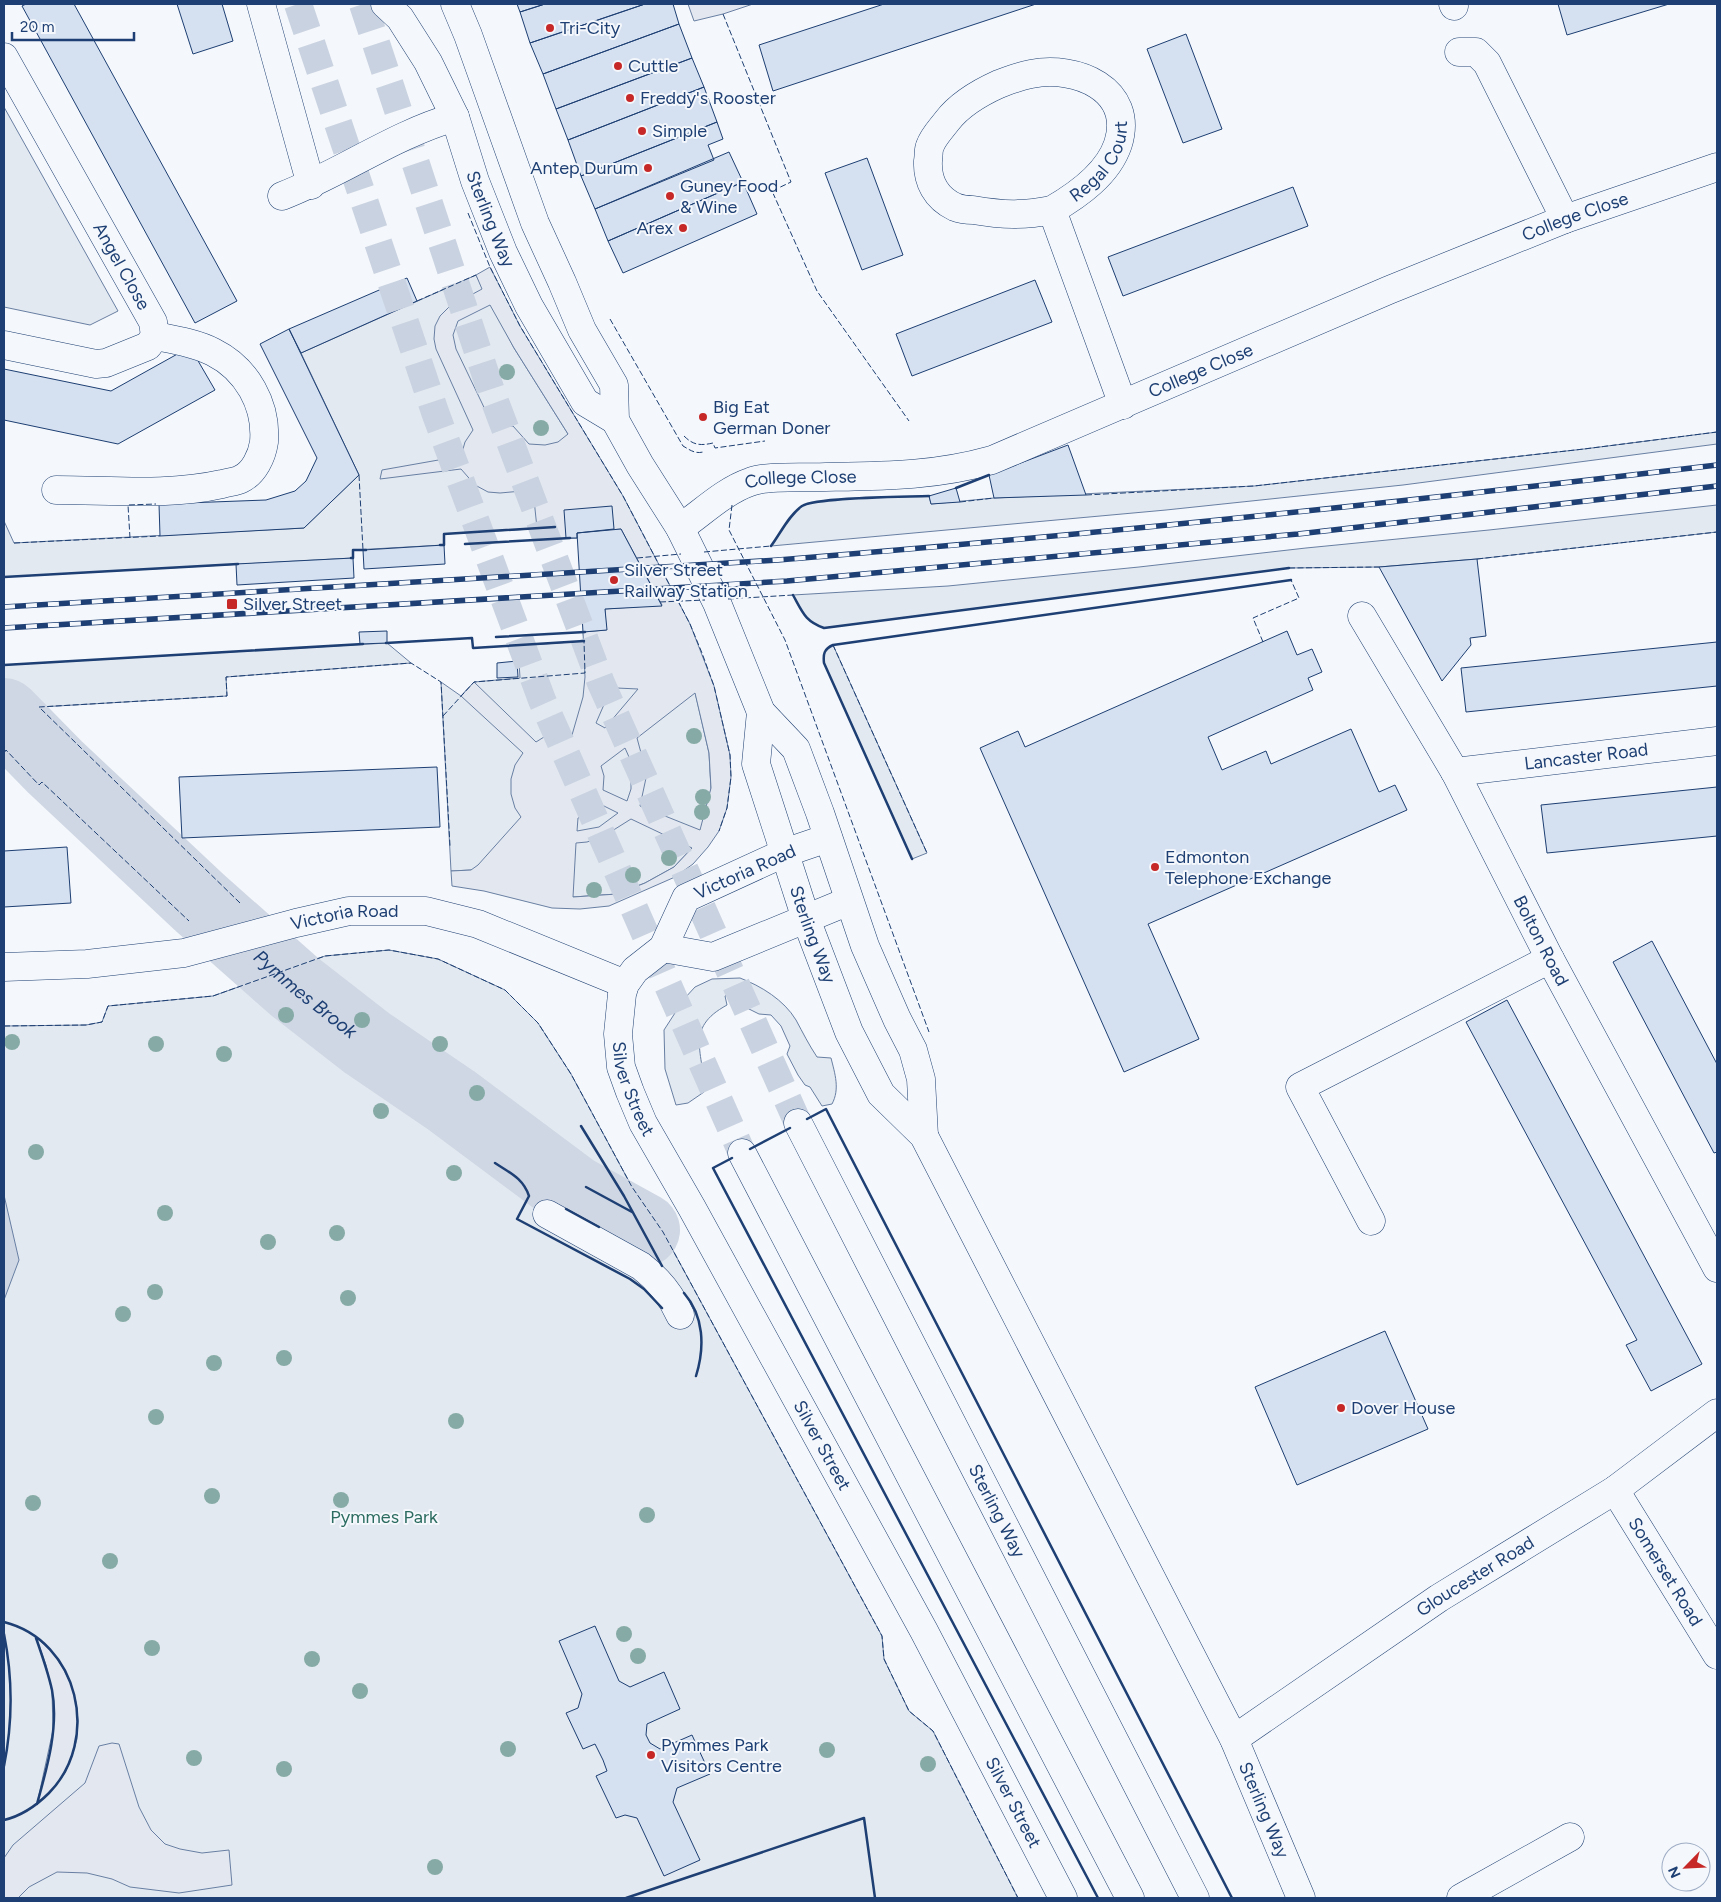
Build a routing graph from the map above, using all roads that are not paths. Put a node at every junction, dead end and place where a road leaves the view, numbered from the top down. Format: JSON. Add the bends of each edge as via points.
{"nodes":[{"id":1,"x":261,"y":4,"type":"edge"},
{"id":2,"x":386,"y":4,"type":"edge"},
{"id":3,"x":455,"y":4,"type":"edge"},
{"id":4,"x":1459,"y":52,"type":"dead end"},
{"id":5,"x":4,"y":57,"type":"edge"},
{"id":6,"x":454,"y":117,"type":"junction"},
{"id":7,"x":1717,"y":168,"type":"edge"},
{"id":8,"x":311,"y":185,"type":"junction"},
{"id":9,"x":282,"y":196,"type":"dead end"},
{"id":10,"x":1052,"y":210,"type":"junction"},
{"id":11,"x":1565,"y":219,"type":"junction"},
{"id":12,"x":155,"y":336,"type":"junction"},
{"id":13,"x":4,"y":345,"type":"edge"},
{"id":14,"x":1123,"y":405,"type":"junction"},
{"id":15,"x":615,"y":420,"type":"junction"},
{"id":16,"x":56,"y":490,"type":"dead end"},
{"id":17,"x":680,"y":528,"type":"junction"},
{"id":18,"x":1362,"y":616,"type":"dead end"},
{"id":19,"x":761,"y":712,"type":"junction"},
{"id":20,"x":1717,"y":741,"type":"edge"},
{"id":21,"x":1455,"y":772,"type":"junction"},
{"id":22,"x":828,"y":838,"type":"junction"},
{"id":23,"x":784,"y":854,"type":"junction"},
{"id":24,"x":849,"y":901,"type":"junction"},
{"id":25,"x":806,"y":919,"type":"junction"},
{"id":26,"x":663,"y":948,"type":"junction"},
{"id":27,"x":1550,"y":959,"type":"junction"},
{"id":28,"x":4,"y":967,"type":"edge"},
{"id":29,"x":626,"y":984,"type":"junction"},
{"id":30,"x":798,"y":1123,"type":"tunnel mouth"},
{"id":31,"x":924,"y":1136,"type":"junction"},
{"id":32,"x":742,"y":1153,"type":"tunnel mouth"},
{"id":33,"x":547,"y":1214,"type":"dead end"},
{"id":34,"x":1371,"y":1221,"type":"dead end"},
{"id":35,"x":1717,"y":1268,"type":"edge"},
{"id":36,"x":680,"y":1314,"type":"dead end"},
{"id":37,"x":1717,"y":1412,"type":"edge"},
{"id":38,"x":1614,"y":1490,"type":"junction"},
{"id":39,"x":1717,"y":1655,"type":"edge"},
{"id":40,"x":1234,"y":1739,"type":"junction"},
{"id":41,"x":1570,"y":1837,"type":"dead end"},
{"id":42,"x":1063,"y":1898,"type":"edge"},
{"id":43,"x":1130,"y":1898,"type":"edge"},
{"id":44,"x":1196,"y":1898,"type":"edge"},
{"id":45,"x":1301,"y":1898,"type":"edge"},
{"id":46,"x":1461,"y":1898,"type":"edge"}],
"edges":[{"from":1,"to":8,"type":"main road"},
{"from":2,"to":6,"type":"main road","name":"Sterling Way","via":[[400,18],[428,62]]},
{"from":3,"to":15,"type":"main road","name":"Sterling Way","via":[[535,223],[582,330],[614,385]]},
{"from":4,"to":11,"type":"main road","via":[[1476,52],[1486,63]]},
{"from":5,"to":12,"type":"main road","name":"Angel Close","via":[[153,322]]},
{"from":6,"to":8,"type":"main road","via":[[418,129]]},
{"from":6,"to":15,"type":"main road","name":"Sterling Way","via":[[475,181],[525,299],[585,402]]},
{"from":7,"to":11,"type":"main road","name":"College Close"},
{"from":8,"to":9,"type":"main road"},
{"from":10,"to":10,"type":"main road","name":"Regal Court","via":[[1010,215],[956,208],[941,198],[929,182],[929,147],[965,102],[991,88],[1033,73],[1081,76],[1108,92],[1117,106],[1121,124],[1118,144],[1097,178]]},
{"from":10,"to":14,"type":"main road","name":"Regal Court"},
{"from":11,"to":14,"type":"main road","name":"College Close","via":[[1389,290]]},
{"from":12,"to":13,"type":"main road","via":[[148,346],[96,364]]},
{"from":12,"to":16,"type":"main road","via":[[215,352],[252,386],[262,414],[264,432],[263,452],[255,466],[241,479],[208,487],[171,491]]},
{"from":14,"to":17,"type":"main road","name":"College Close","via":[[992,460],[961,469],[911,475],[752,481],[725,495]]},
{"from":15,"to":17,"type":"main road","name":"Sterling Way"},
{"from":17,"to":19,"type":"main road","name":"Sterling Way","via":[[717,603]]},
{"from":18,"to":21,"type":"main road","name":"Bolton Road"},
{"from":19,"to":22,"type":"main road","name":"Sterling Way","via":[[796,749]]},
{"from":19,"to":23,"type":"main road","name":"Sterling Way","via":[[756,764]]},
{"from":20,"to":21,"type":"main road","name":"Lancaster Road"},
{"from":21,"to":27,"type":"main road","name":"Bolton Road"},
{"from":22,"to":23,"type":"main road","name":"Victoria Road"},
{"from":22,"to":24,"type":"main road","name":"Sterling Way"},
{"from":23,"to":25,"type":"main road","name":"Sterling Way"},
{"from":23,"to":26,"type":"main road","name":"Victoria Road","via":[[686,898]]},
{"from":24,"to":25,"type":"main road"},
{"from":24,"to":31,"type":"main road","name":"Sterling Way","via":[[865,946],[913,1050],[921,1079]]},
{"from":25,"to":26,"type":"main road","via":[[713,957]]},
{"from":25,"to":31,"type":"main road","name":"Sterling Way","via":[[849,1032],[881,1094]]},
{"from":26,"to":29,"type":"main road","name":"Victoria Road","via":[[635,970]]},
{"from":27,"to":34,"type":"main road","via":[[1300,1087]]},
{"from":27,"to":35,"type":"main road","name":"Bolton Road"},
{"from":28,"to":29,"type":"main road","name":"Victoria Road","via":[[87,964],[184,953],[349,911],[426,911],[478,924]]},
{"from":29,"to":42,"type":"main road","name":"Silver Street","via":[[618,1034],[621,1068],[643,1123],[924,1631]]},
{"from":30,"to":44,"type":"main road","name":"Sterling Way"},
{"from":31,"to":40,"type":"main road","name":"Sterling Way"},
{"from":32,"to":43,"type":"main road"},
{"from":33,"to":36,"type":"main road","via":[[647,1270],[673,1299]]},
{"from":37,"to":38,"type":"main road","name":"Gloucester Road"},
{"from":38,"to":39,"type":"main road","name":"Somerset Road"},
{"from":38,"to":40,"type":"main road","name":"Gloucester Road","via":[[1439,1598]]},
{"from":40,"to":45,"type":"main road","name":"Sterling Way"},
{"from":41,"to":46,"type":"main road"}]}
